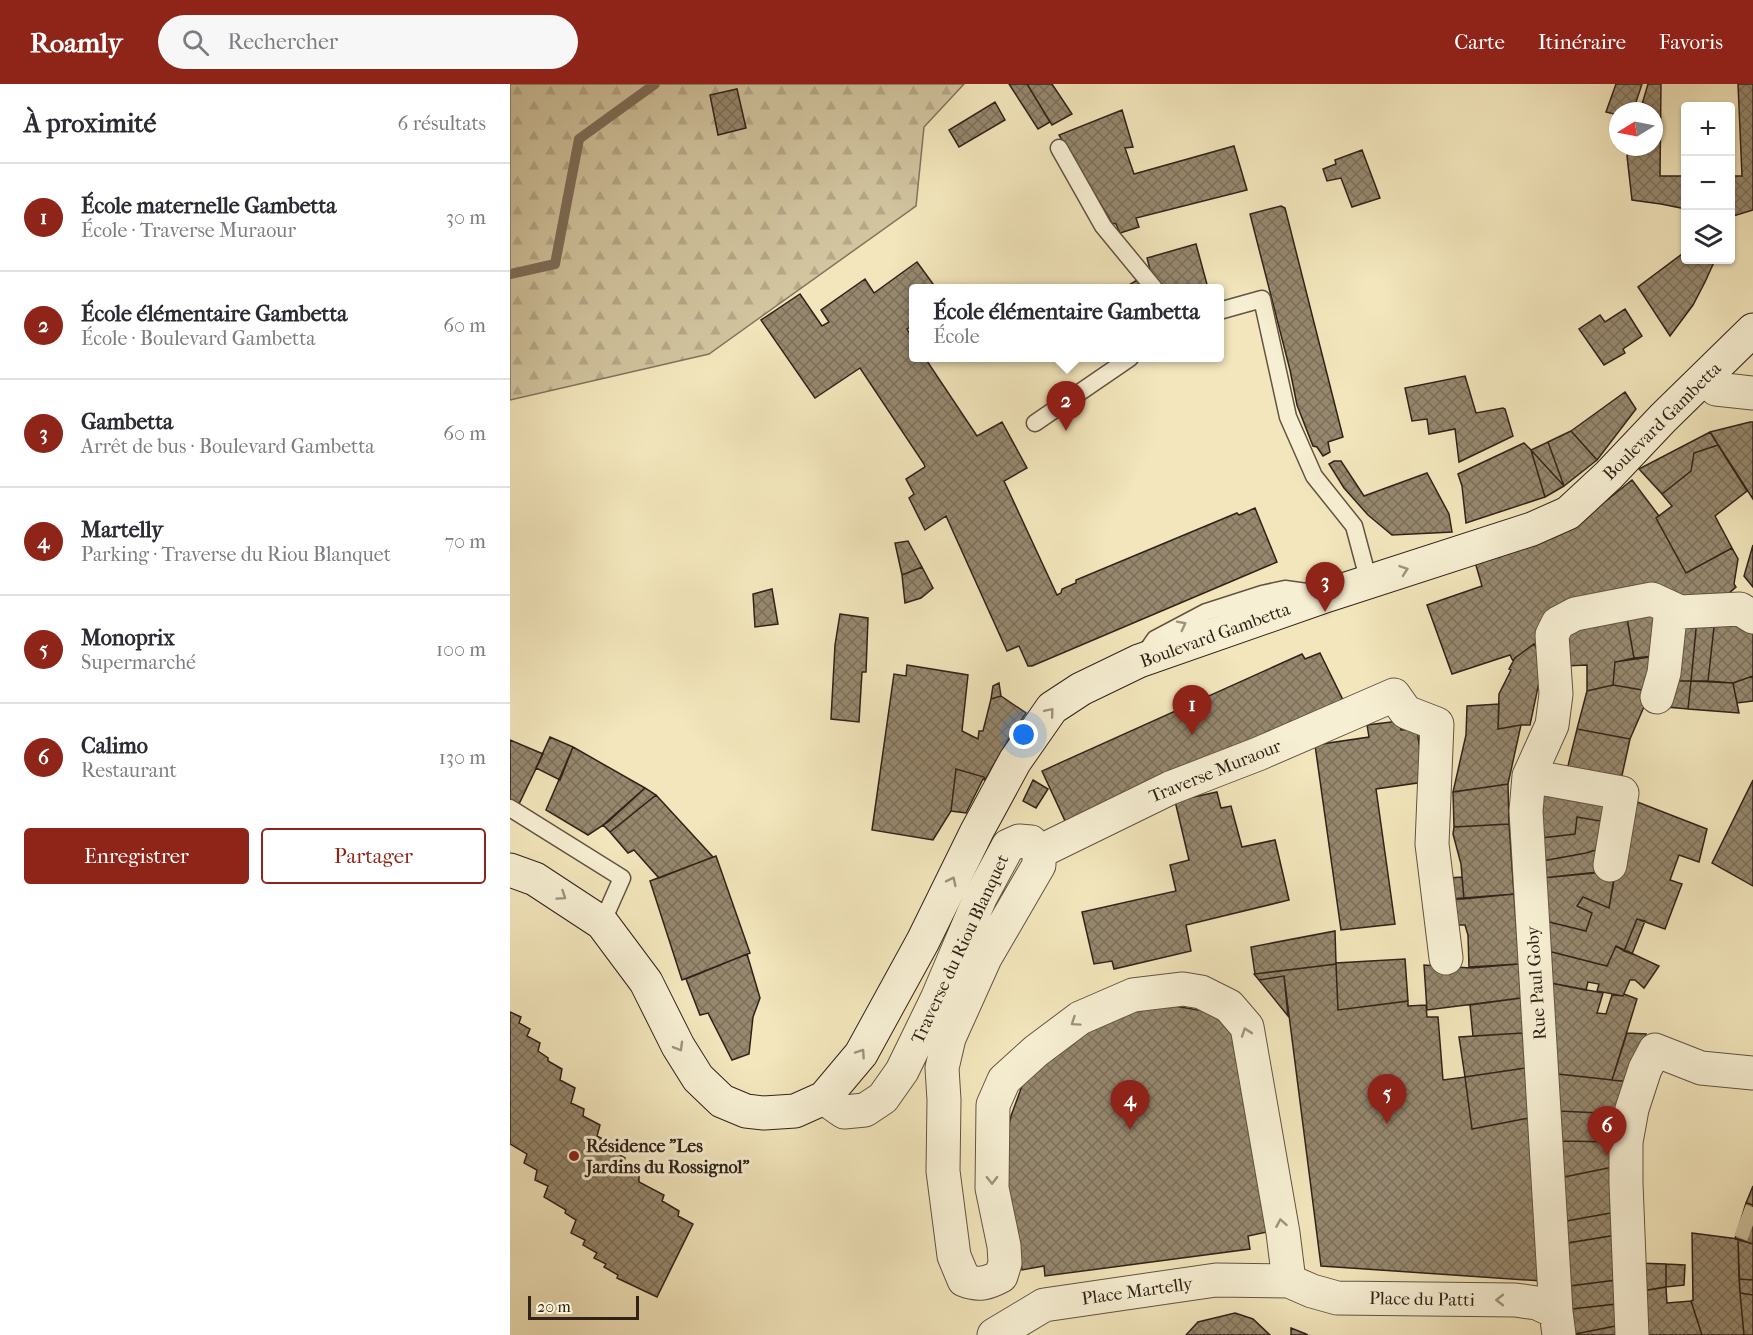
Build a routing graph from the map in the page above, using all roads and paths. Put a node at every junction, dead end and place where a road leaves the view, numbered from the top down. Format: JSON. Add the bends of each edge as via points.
{"nodes":[{"id":1,"x":1059,"y":148,"type":"dead end"},
{"id":2,"x":1151,"y":284,"type":"edge"},
{"id":3,"x":1224,"y":309,"type":"edge"},
{"id":4,"x":1753,"y":330,"type":"edge"},
{"id":5,"x":1123,"y":362,"type":"edge"},
{"id":6,"x":1705,"y":378,"type":"junction"},
{"id":7,"x":1753,"y":393,"type":"edge"},
{"id":8,"x":1035,"y":423,"type":"dead end"},
{"id":9,"x":1369,"y":582,"type":"junction"},
{"id":10,"x":1671,"y":608,"type":"junction"},
{"id":11,"x":1753,"y":617,"type":"edge"},
{"id":12,"x":1657,"y":697,"type":"dead end"},
{"id":13,"x":1529,"y":776,"type":"junction"},
{"id":14,"x":510,"y":808,"type":"edge"},
{"id":15,"x":1039,"y":852,"type":"junction"},
{"id":16,"x":1610,"y":865,"type":"dead end"},
{"id":17,"x":510,"y":870,"type":"edge"},
{"id":18,"x":602,"y":923,"type":"junction"},
{"id":19,"x":1446,"y":958,"type":"dead end"},
{"id":20,"x":1753,"y":1073,"type":"edge"},
{"id":21,"x":824,"y":1098,"type":"junction"},
{"id":22,"x":1288,"y":1281,"type":"junction"},
{"id":23,"x":1558,"y":1323,"type":"edge"},
{"id":24,"x":994,"y":1335,"type":"edge"},
{"id":25,"x":1632,"y":1335,"type":"edge"}],
"edges":[{"from":1,"to":2,"type":"lane","via":[[1102,226]]},
{"from":3,"to":9,"type":"lane","via":[[1262,298],[1288,417],[1314,476],[1354,526]]},
{"from":4,"to":6,"type":"street","name":"Boulevard Gambetta"},
{"from":5,"to":8,"type":"lane"},
{"from":6,"to":7,"type":"street","via":[[1716,390]]},
{"from":9,"to":6,"type":"street","name":"Boulevard Gambetta","one_way":true,"via":[[1532,529],[1568,513]]},
{"from":21,"to":9,"type":"street","name":"Boulevard Gambetta","one_way":true,"via":[[861,1054],[977,831],[1052,708],[1138,661]]},
{"from":10,"to":11,"type":"street","via":[[1680,612],[1740,609]]},
{"from":10,"to":12,"type":"street","via":[[1664,673]]},
{"from":10,"to":13,"type":"street","name":"Rue Paul Goby","via":[[1652,599],[1575,614],[1558,623],[1552,635],[1556,694],[1552,725]]},
{"from":13,"to":16,"type":"street","via":[[1622,793]]},
{"from":13,"to":23,"type":"street","name":"Rue Paul Goby","via":[[1528,862]]},
{"from":14,"to":18,"type":"lane","via":[[622,878]]},
{"from":15,"to":19,"type":"street","name":"Traverse Muraour","via":[[1170,788],[1394,695],[1406,712],[1437,724],[1432,844]]},
{"from":15,"to":21,"type":"street","name":"Traverse du Riou Blanquet","via":[[1031,842],[1019,841],[1008,846],[980,898],[902,1071],[883,1098],[865,1110],[844,1112]]},
{"from":22,"to":15,"type":"street","name":"Traverse du Riou Blanquet","one_way":true,"via":[[1247,1027],[1229,1006],[1201,992],[1183,990],[1133,995],[1080,1018],[1004,1080],[993,1105],[992,1188],[1005,1263],[1001,1276],[988,1283],[964,1280],[954,1257],[943,1171],[942,1068],[953,1028],[985,958],[1039,865]]},
{"from":17,"to":18,"type":"street","one_way":true,"via":[[535,879]]},
{"from":18,"to":21,"type":"street","one_way":true,"via":[[646,982],[698,1078],[722,1101],[746,1111],[764,1113],[795,1111]]},
{"from":20,"to":25,"type":"street","via":[[1701,1068],[1655,1050],[1645,1069],[1626,1142]]},
{"from":23,"to":22,"type":"street","name":"Place du Patti","one_way":true,"via":[[1537,1303],[1337,1298]]},
{"from":22,"to":24,"type":"street","name":"Place Martelly","via":[[1216,1280],[1044,1305]]}]}
